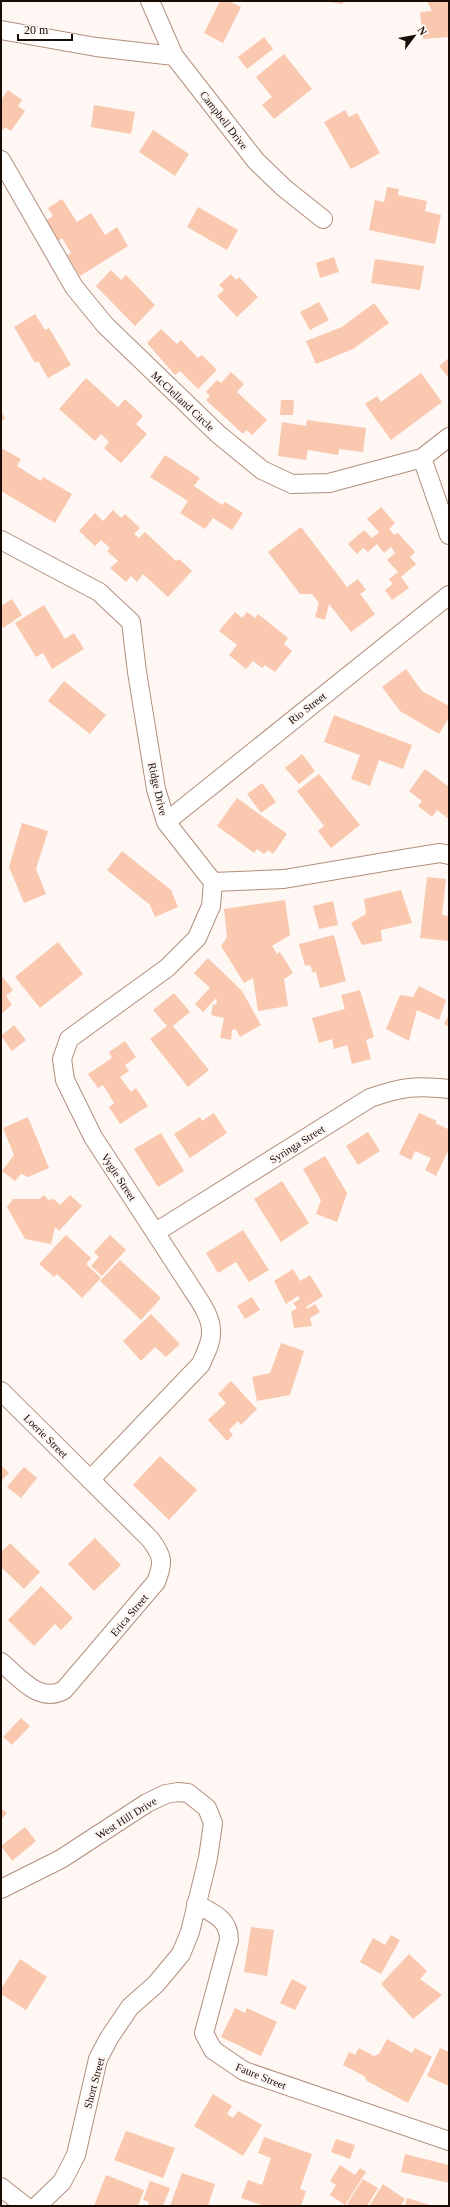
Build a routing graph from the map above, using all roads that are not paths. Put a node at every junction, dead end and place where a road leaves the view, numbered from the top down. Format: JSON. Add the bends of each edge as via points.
{"nodes":[{"id":1,"x":150,"y":1,"type":"edge"},
{"id":2,"x":1,"y":30,"type":"edge"},
{"id":3,"x":174,"y":56,"type":"junction"},
{"id":4,"x":1,"y":160,"type":"edge"},
{"id":5,"x":323,"y":219,"type":"dead end"},
{"id":6,"x":449,"y":437,"type":"edge"},
{"id":7,"x":422,"y":458,"type":"junction"},
{"id":8,"x":449,"y":535,"type":"edge"},
{"id":9,"x":1,"y":540,"type":"edge"},
{"id":10,"x":449,"y":595,"type":"edge"},
{"id":11,"x":166,"y":822,"type":"junction"},
{"id":12,"x":449,"y":855,"type":"edge"},
{"id":13,"x":213,"y":882,"type":"junction"},
{"id":14,"x":449,"y":1089,"type":"edge"},
{"id":15,"x":156,"y":1232,"type":"junction"},
{"id":16,"x":1,"y":1391,"type":"edge"},
{"id":17,"x":90,"y":1480,"type":"junction"},
{"id":18,"x":1,"y":1662,"type":"edge"},
{"id":19,"x":1,"y":1889,"type":"edge"},
{"id":20,"x":196,"y":1904,"type":"junction"},
{"id":21,"x":449,"y":2141,"type":"edge"},
{"id":22,"x":1,"y":2187,"type":"edge"},
{"id":23,"x":25,"y":2206,"type":"edge"},
{"id":24,"x":37,"y":2206,"type":"edge"}],
"edges":[{"from":1,"to":3,"type":"street","name":"Campbell Drive"},
{"from":2,"to":3,"type":"street","via":[[96,47]]},
{"from":3,"to":5,"type":"street","name":"Campbell Drive","via":[[256,161],[284,188]]},
{"from":4,"to":7,"type":"street","name":"McClelland Circle","via":[[74,287],[105,325],[218,434],[262,470],[292,484],[314,484]]},
{"from":6,"to":7,"type":"street","name":"McClelland Circle"},
{"from":7,"to":8,"type":"street"},
{"from":9,"to":11,"type":"street","name":"Ridge Drive","via":[[99,592],[131,622],[156,789]]},
{"from":10,"to":11,"type":"street","name":"Rio Street"},
{"from":11,"to":13,"type":"street","name":"Ridge Drive"},
{"from":12,"to":13,"type":"street","via":[[440,853],[284,880]]},
{"from":13,"to":15,"type":"street","name":"Vygie Street","via":[[211,906],[197,938],[166,968],[69,1039],[62,1059],[64,1080],[93,1137]]},
{"from":14,"to":15,"type":"street","name":"Syringa Street","via":[[423,1086],[400,1088],[370,1098]]},
{"from":15,"to":17,"type":"street","name":"Vygie Street","via":[[203,1308],[211,1330],[209,1345],[201,1364],[191,1376]]},
{"from":16,"to":17,"type":"street","name":"Loerie Street"},
{"from":17,"to":18,"type":"street","name":"Erica Street","via":[[160,1552],[162,1561],[156,1582],[74,1681],[57,1694],[48,1696],[36,1691]]},
{"from":19,"to":20,"type":"street","name":"West Hill Drive","via":[[61,1859],[148,1803],[166,1794],[178,1792],[188,1793],[207,1808],[213,1823],[208,1858]]},
{"from":20,"to":21,"type":"street","name":"Faure Street","via":[[221,1918],[229,1932],[204,2033],[213,2050],[223,2059],[250,2074]]},
{"from":20,"to":24,"type":"street","name":"Short Street","via":[[190,1932],[181,1954],[156,1984],[130,2007],[109,2038],[98,2059],[76,2154],[62,2182]]},
{"from":22,"to":23,"type":"street"}]}
